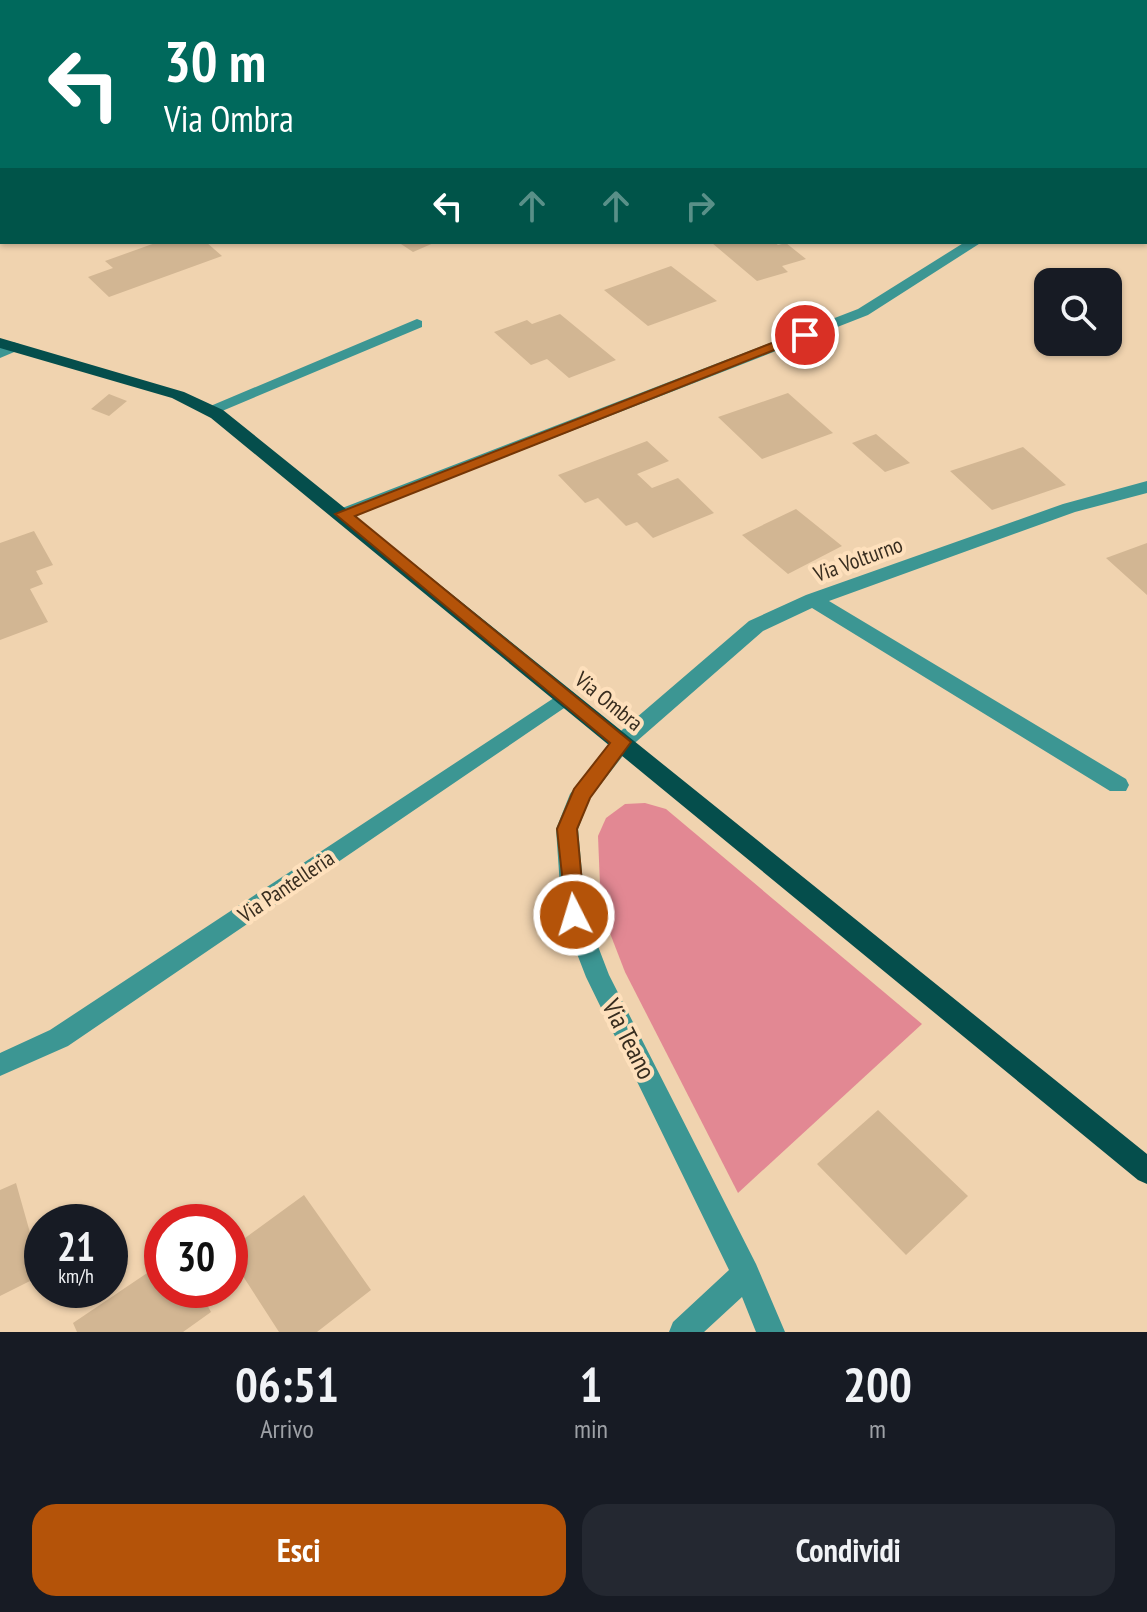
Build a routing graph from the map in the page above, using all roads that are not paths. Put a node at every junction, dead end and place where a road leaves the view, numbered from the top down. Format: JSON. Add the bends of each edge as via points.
{"nodes":[{"id":1,"x":972,"y":244,"type":"edge"},
{"id":2,"x":417,"y":324,"type":"dead end"},
{"id":3,"x":4,"y":348,"type":"edge"},
{"id":4,"x":209,"y":410,"type":"junction"},
{"id":5,"x":1147,"y":487,"type":"edge"},
{"id":6,"x":343,"y":514,"type":"junction"},
{"id":7,"x":813,"y":600,"type":"junction"},
{"id":8,"x":566,"y":697,"type":"junction"},
{"id":9,"x":622,"y":742,"type":"junction"},
{"id":10,"x":1118,"y":785,"type":"dead end"},
{"id":11,"x":0,"y":1065,"type":"edge"},
{"id":12,"x":1147,"y":1171,"type":"edge"},
{"id":13,"x":746,"y":1274,"type":"junction"},
{"id":14,"x":683,"y":1332,"type":"edge"},
{"id":15,"x":771,"y":1332,"type":"edge"}],
"edges":[{"from":1,"to":6,"type":"street","via":[[863,312]]},
{"from":2,"to":4,"type":"street"},
{"from":3,"to":4,"type":"main road","name":"Via Ombra","via":[[178,395]]},
{"from":4,"to":6,"type":"main road","name":"Via Ombra"},
{"from":5,"to":7,"type":"street","name":"Via Volturno","via":[[1069,508]]},
{"from":6,"to":8,"type":"main road","name":"Via Ombra"},
{"from":7,"to":9,"type":"street","name":"Via Volturno","via":[[756,626]]},
{"from":7,"to":10,"type":"street"},
{"from":8,"to":9,"type":"main road","name":"Via Ombra"},
{"from":8,"to":11,"type":"street","name":"Via Pantelleria","via":[[59,1038]]},
{"from":9,"to":12,"type":"main road","name":"Via Ombra"},
{"from":9,"to":13,"type":"street","name":"Via Teano","via":[[581,794],[567,829],[574,915],[598,977]]},
{"from":13,"to":14,"type":"street"},
{"from":13,"to":15,"type":"street","name":"Via Teano"}]}
